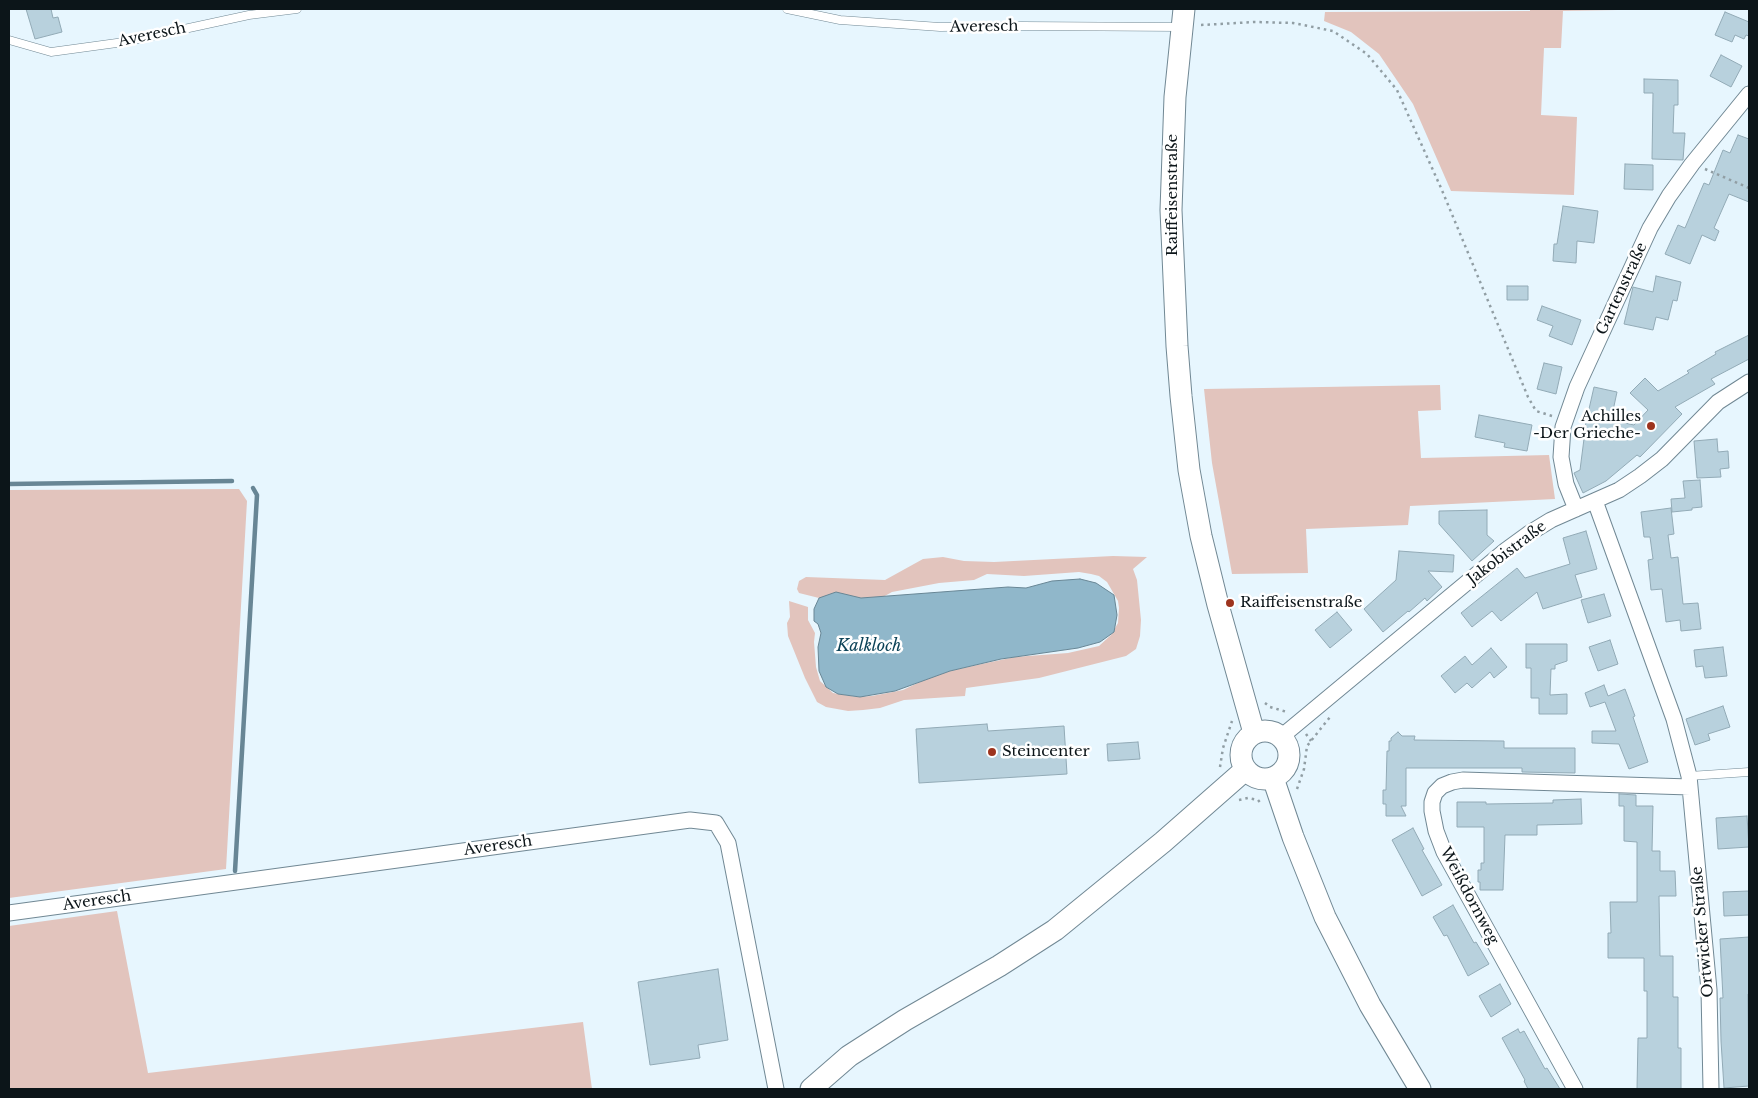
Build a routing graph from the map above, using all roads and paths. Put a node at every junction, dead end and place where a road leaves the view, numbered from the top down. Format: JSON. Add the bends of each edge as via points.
{"nodes":[{"id":1,"x":297,"y":9,"type":"edge"},
{"id":2,"x":787,"y":9,"type":"edge"},
{"id":3,"x":1183,"y":20,"type":"edge"},
{"id":4,"x":9,"y":40,"type":"edge"},
{"id":5,"x":1749,"y":94,"type":"edge"},
{"id":6,"x":1692,"y":164,"type":"junction"},
{"id":7,"x":1749,"y":188,"type":"edge"},
{"id":8,"x":1749,"y":382,"type":"edge"},
{"id":9,"x":1566,"y":419,"type":"junction"},
{"id":10,"x":1595,"y":501,"type":"junction"},
{"id":11,"x":1576,"y":509,"type":"junction"},
{"id":12,"x":1246,"y":708,"type":"junction"},
{"id":13,"x":1331,"y":716,"type":"dead end"},
{"id":14,"x":1299,"y":722,"type":"junction"},
{"id":15,"x":1254,"y":733,"type":"junction"},
{"id":16,"x":1281,"y":737,"type":"junction"},
{"id":17,"x":1245,"y":770,"type":"junction"},
{"id":18,"x":1749,"y":772,"type":"edge"},
{"id":19,"x":1273,"y":778,"type":"junction"},
{"id":20,"x":1689,"y":781,"type":"junction"},
{"id":21,"x":1225,"y":788,"type":"junction"},
{"id":22,"x":1282,"y":802,"type":"junction"},
{"id":23,"x":9,"y":913,"type":"edge"},
{"id":24,"x":776,"y":1089,"type":"edge"},
{"id":25,"x":811,"y":1089,"type":"edge"},
{"id":26,"x":1420,"y":1089,"type":"edge"},
{"id":27,"x":1574,"y":1089,"type":"edge"},
{"id":28,"x":1711,"y":1089,"type":"edge"}],
"edges":[{"from":1,"to":4,"type":"lane","name":"Averesch","via":[[230,19],[124,42],[51,52]]},
{"from":2,"to":3,"type":"lane","name":"Averesch","via":[[840,20],[940,27]]},
{"from":3,"to":9,"type":"path","via":[[1293,23],[1333,31],[1367,54],[1397,90],[1528,397],[1536,411]]},
{"from":3,"to":12,"type":"street","name":"Raiffeisenstraße","via":[[1174,98],[1171,202],[1181,396],[1189,470],[1201,536]]},
{"from":5,"to":6,"type":"street","name":"Gartenstraße"},
{"from":6,"to":7,"type":"path"},
{"from":6,"to":9,"type":"street","name":"Gartenstraße","via":[[1650,228],[1577,387]]},
{"from":8,"to":10,"type":"street","name":"Jakobistraße","via":[[1718,402],[1640,476]]},
{"from":9,"to":11,"type":"street","name":"Gartenstraße","via":[[1562,470]]},
{"from":10,"to":11,"type":"street","name":"Jakobistraße"},
{"from":10,"to":20,"type":"street","name":"Ortwicker Straße","via":[[1674,719]]},
{"from":11,"to":14,"type":"street","name":"Jakobistraße","via":[[1544,524],[1506,550]]},
{"from":12,"to":14,"type":"path","via":[[1263,702],[1291,712]]},
{"from":12,"to":15,"type":"street","name":"Raiffeisenstraße"},
{"from":12,"to":21,"type":"path","via":[[1232,717],[1222,762],[1215,775]]},
{"from":13,"to":22,"type":"path","via":[[1307,746],[1304,769],[1297,784],[1297,797]]},
{"from":14,"to":16,"type":"street","name":"Jakobistraße"},
{"from":15,"to":16,"type":"street","via":[[1268,731]]},
{"from":15,"to":17,"type":"street","via":[[1241,750]]},
{"from":16,"to":19,"type":"street","via":[[1289,751],[1289,759],[1281,773]]},
{"from":17,"to":19,"type":"street","via":[[1259,779]]},
{"from":17,"to":21,"type":"street"},
{"from":18,"to":20,"type":"lane"},
{"from":19,"to":22,"type":"street"},
{"from":20,"to":27,"type":"street","name":"Weißdornweg","via":[[1463,780],[1442,786],[1435,793],[1432,811],[1444,852]]},
{"from":20,"to":28,"type":"street","name":"Ortwicker Straße","via":[[1709,990]]},
{"from":21,"to":22,"type":"path","via":[[1236,800],[1258,800],[1265,808]]},
{"from":21,"to":25,"type":"street","via":[[1055,930],[849,1056]]},
{"from":22,"to":26,"type":"street","via":[[1326,917],[1370,1005]]},
{"from":23,"to":24,"type":"street","name":"Averesch","via":[[690,820],[716,823],[728,842]]}]}
